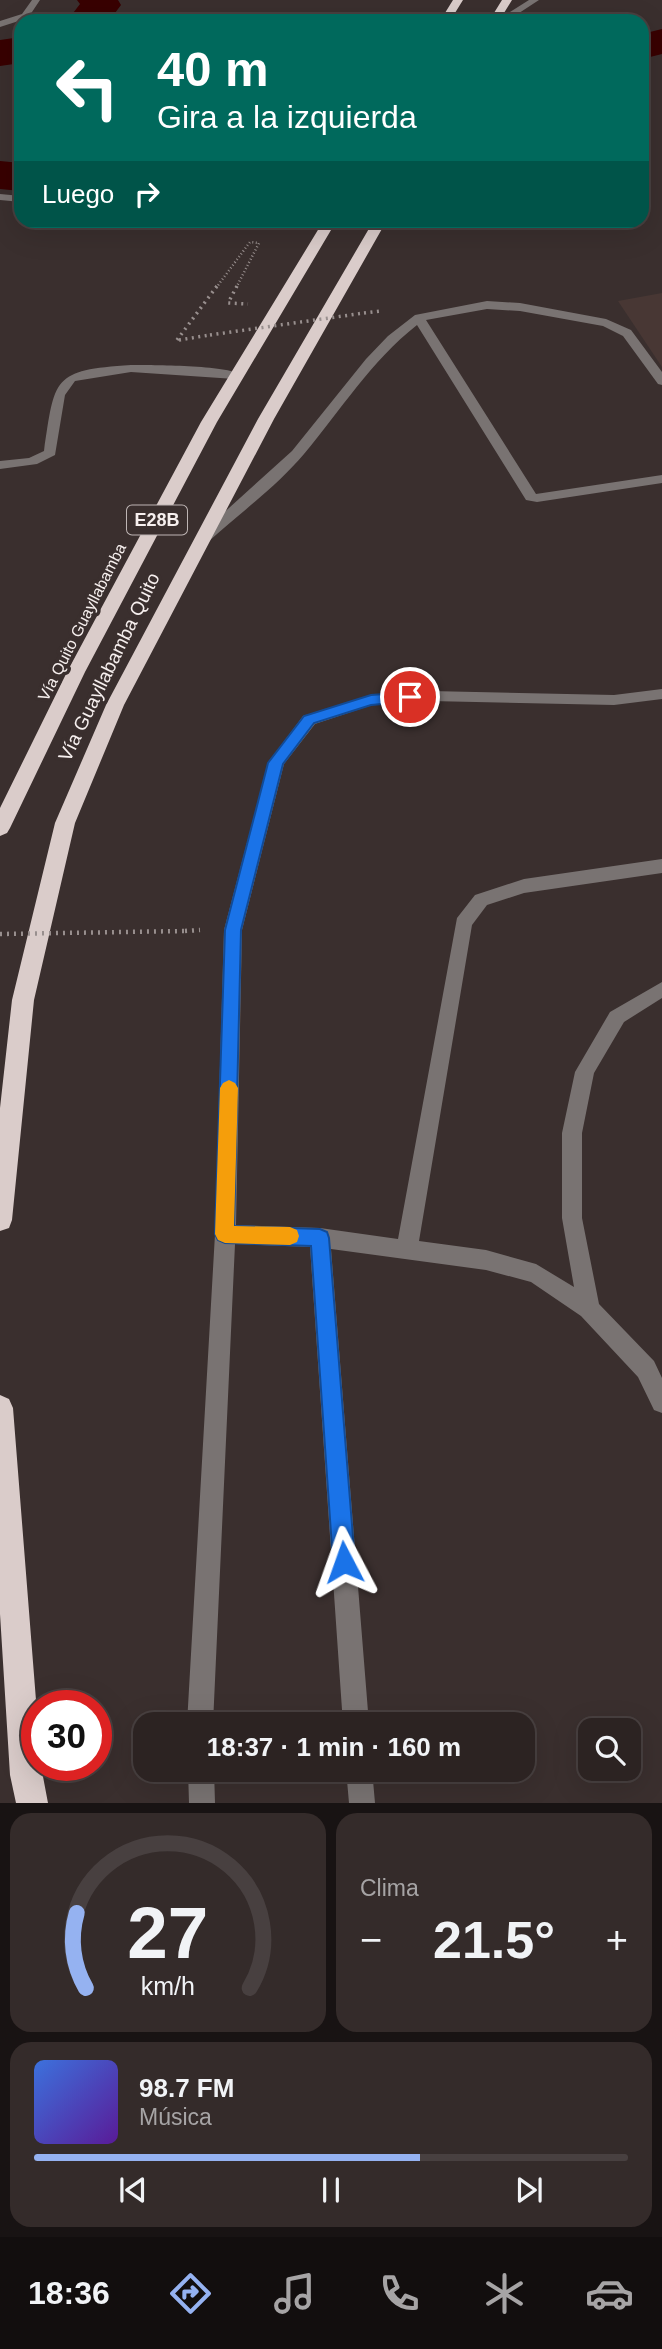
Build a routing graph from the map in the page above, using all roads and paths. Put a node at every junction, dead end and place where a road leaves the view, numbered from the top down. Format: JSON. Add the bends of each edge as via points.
{"nodes":[{"id":1,"x":535,"y":0,"type":"edge"},
{"id":2,"x":512,"y":14,"type":"edge"},
{"id":3,"x":326,"y":228,"type":"edge"},
{"id":4,"x":376,"y":228,"type":"edge"},
{"id":5,"x":282,"y":305,"type":"junction"},
{"id":6,"x":364,"y":313,"type":"dead end"},
{"id":7,"x":419,"y":318,"type":"junction"},
{"id":8,"x":210,"y":335,"type":"dead end"},
{"id":9,"x":177,"y":340,"type":"dead end"},
{"id":10,"x":235,"y":375,"type":"junction"},
{"id":11,"x":662,"y":381,"type":"edge"},
{"id":12,"x":0,"y":465,"type":"edge"},
{"id":13,"x":662,"y":480,"type":"edge"},
{"id":14,"x":203,"y":539,"type":"junction"},
{"id":15,"x":662,"y":694,"type":"edge"},
{"id":16,"x":0,"y":828,"type":"edge"},
{"id":17,"x":662,"y":866,"type":"edge"},
{"id":18,"x":185,"y":931,"type":"dead end"},
{"id":19,"x":0,"y":934,"type":"edge"},
{"id":20,"x":662,"y":989,"type":"edge"},
{"id":21,"x":0,"y":1220,"type":"edge"},
{"id":22,"x":225,"y":1234,"type":"junction"},
{"id":23,"x":320,"y":1238,"type":"junction"},
{"id":24,"x":407,"y":1249,"type":"junction"},
{"id":25,"x":589,"y":1309,"type":"junction"},
{"id":26,"x":662,"y":1402,"type":"edge"},
{"id":27,"x":0,"y":1408,"type":"edge"},
{"id":28,"x":200,"y":1712,"type":"edge"},
{"id":29,"x":355,"y":1712,"type":"edge"},
{"id":30,"x":201,"y":1782,"type":"edge"},
{"id":31,"x":360,"y":1782,"type":"edge"},
{"id":32,"x":32,"y":1803,"type":"edge"},
{"id":33,"x":202,"y":1803,"type":"edge"},
{"id":34,"x":362,"y":1803,"type":"edge"}],
"edges":[{"from":1,"to":2,"type":"street"},
{"from":3,"to":5,"type":"highway","name":"Vía Quito Guayllabamba","number":"E28B"},
{"from":4,"to":14,"type":"highway","name":"Vía Guayllabamba Quito","number":"E28B"},
{"from":5,"to":9,"type":"path","via":[[228,303],[259,243],[250,242]]},
{"from":5,"to":10,"type":"highway","name":"Vía Quito Guayllabamba","number":"E28B"},
{"from":6,"to":8,"type":"path","bridge":true},
{"from":7,"to":11,"type":"street","via":[[487,305],[607,323],[627,333]]},
{"from":7,"to":13,"type":"street","via":[[531,497]]},
{"from":7,"to":14,"type":"street","via":[[370,362],[297,454]]},
{"from":10,"to":12,"type":"street","via":[[102,370],[71,378],[59,395],[50,452],[27,464]]},
{"from":10,"to":16,"type":"highway","name":"Vía Quito Guayllabamba","number":"E28B","via":[[76,672]]},
{"from":14,"to":21,"type":"highway","name":"Vía Guayllabamba Quito","number":"E28B","via":[[115,705],[65,823],[23,1000]]},
{"from":15,"to":22,"type":"street","via":[[614,700],[430,696],[371,700],[309,720],[276,763],[233,930]]},
{"from":17,"to":24,"type":"street","via":[[524,886],[481,900],[463,923]]},
{"from":18,"to":19,"type":"path","bridge":true},
{"from":20,"to":25,"type":"street","via":[[617,1017],[585,1072],[572,1133],[572,1218]]},
{"from":22,"to":23,"type":"street"},
{"from":22,"to":28,"type":"street"},
{"from":23,"to":24,"type":"street"},
{"from":23,"to":29,"type":"street"},
{"from":24,"to":25,"type":"street","via":[[486,1260],[536,1274]]},
{"from":25,"to":26,"type":"street","via":[[646,1369]]},
{"from":27,"to":32,"type":"highway","via":[[26,1775]]},
{"from":30,"to":33,"type":"street"},
{"from":31,"to":34,"type":"street"}]}
